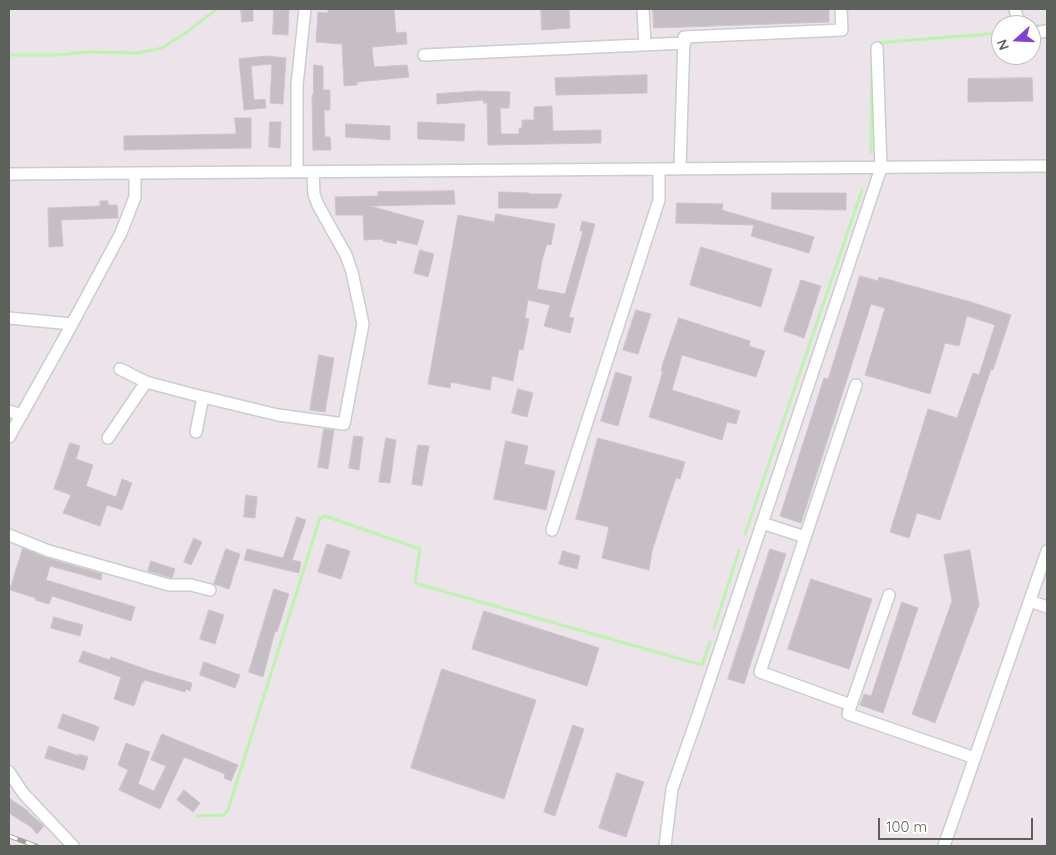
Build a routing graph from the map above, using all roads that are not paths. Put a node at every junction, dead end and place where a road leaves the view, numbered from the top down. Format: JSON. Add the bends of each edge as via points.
{"nodes":[{"id":1,"x":305,"y":9,"type":"edge"},
{"id":2,"x":643,"y":9,"type":"edge"},
{"id":3,"x":841,"y":9,"type":"edge"},
{"id":4,"x":685,"y":43,"type":"junction"},
{"id":5,"x":645,"y":45,"type":"junction"},
{"id":6,"x":877,"y":48,"type":"dead end"},
{"id":7,"x":424,"y":55,"type":"dead end"},
{"id":8,"x":1047,"y":166,"type":"edge"},
{"id":9,"x":680,"y":168,"type":"junction"},
{"id":10,"x":880,"y":168,"type":"junction"},
{"id":11,"x":658,"y":169,"type":"junction"},
{"id":12,"x":297,"y":172,"type":"junction"},
{"id":13,"x":313,"y":172,"type":"junction"},
{"id":14,"x":135,"y":173,"type":"junction"},
{"id":15,"x":9,"y":174,"type":"edge"},
{"id":16,"x":9,"y":318,"type":"edge"},
{"id":17,"x":72,"y":324,"type":"junction"},
{"id":18,"x":120,"y":369,"type":"dead end"},
{"id":19,"x":146,"y":382,"type":"junction"},
{"id":20,"x":856,"y":385,"type":"dead end"},
{"id":21,"x":203,"y":397,"type":"junction"},
{"id":22,"x":9,"y":411,"type":"edge"},
{"id":23,"x":22,"y":415,"type":"junction"},
{"id":24,"x":196,"y":432,"type":"dead end"},
{"id":25,"x":9,"y":437,"type":"edge"},
{"id":26,"x":108,"y":438,"type":"dead end"},
{"id":27,"x":762,"y":523,"type":"junction"},
{"id":28,"x":552,"y":530,"type":"dead end"},
{"id":29,"x":9,"y":536,"type":"edge"},
{"id":30,"x":805,"y":537,"type":"junction"},
{"id":31,"x":1047,"y":552,"type":"edge"},
{"id":32,"x":210,"y":590,"type":"dead end"},
{"id":33,"x":890,"y":595,"type":"dead end"},
{"id":34,"x":1030,"y":601,"type":"junction"},
{"id":35,"x":1047,"y":607,"type":"edge"},
{"id":36,"x":851,"y":705,"type":"junction"},
{"id":37,"x":975,"y":758,"type":"junction"},
{"id":38,"x":9,"y":772,"type":"edge"},
{"id":39,"x":73,"y":846,"type":"edge"},
{"id":40,"x":665,"y":846,"type":"edge"},
{"id":41,"x":944,"y":846,"type":"edge"}],
"edges":[{"from":1,"to":12,"type":"street","via":[[298,85]]},
{"from":2,"to":5,"type":"street"},
{"from":3,"to":4,"type":"street","via":[[842,30],[684,37]]},
{"from":4,"to":5,"type":"street"},
{"from":4,"to":9,"type":"street"},
{"from":5,"to":7,"type":"street"},
{"from":6,"to":10,"type":"street"},
{"from":8,"to":10,"type":"street"},
{"from":9,"to":10,"type":"street"},
{"from":9,"to":11,"type":"street"},
{"from":10,"to":27,"type":"street"},
{"from":11,"to":13,"type":"street"},
{"from":11,"to":28,"type":"street","via":[[659,200]]},
{"from":12,"to":13,"type":"street"},
{"from":12,"to":14,"type":"street"},
{"from":13,"to":21,"type":"street","via":[[314,194],[346,255],[363,324],[344,424],[278,415]]},
{"from":14,"to":15,"type":"street"},
{"from":14,"to":17,"type":"street","via":[[135,197],[129,215]]},
{"from":16,"to":17,"type":"street"},
{"from":17,"to":23,"type":"street"},
{"from":18,"to":19,"type":"street"},
{"from":19,"to":21,"type":"street"},
{"from":19,"to":26,"type":"street"},
{"from":20,"to":30,"type":"street"},
{"from":21,"to":24,"type":"street"},
{"from":22,"to":23,"type":"street"},
{"from":23,"to":25,"type":"street"},
{"from":27,"to":30,"type":"street"},
{"from":27,"to":40,"type":"street","via":[[672,789]]},
{"from":29,"to":32,"type":"street","via":[[49,551],[148,579]]},
{"from":30,"to":36,"type":"street","via":[[760,672]]},
{"from":31,"to":34,"type":"street"},
{"from":33,"to":36,"type":"street"},
{"from":34,"to":35,"type":"street"},
{"from":34,"to":37,"type":"street"},
{"from":36,"to":37,"type":"street","via":[[848,714]]},
{"from":37,"to":41,"type":"street"},
{"from":38,"to":39,"type":"street","via":[[23,793]]}]}
